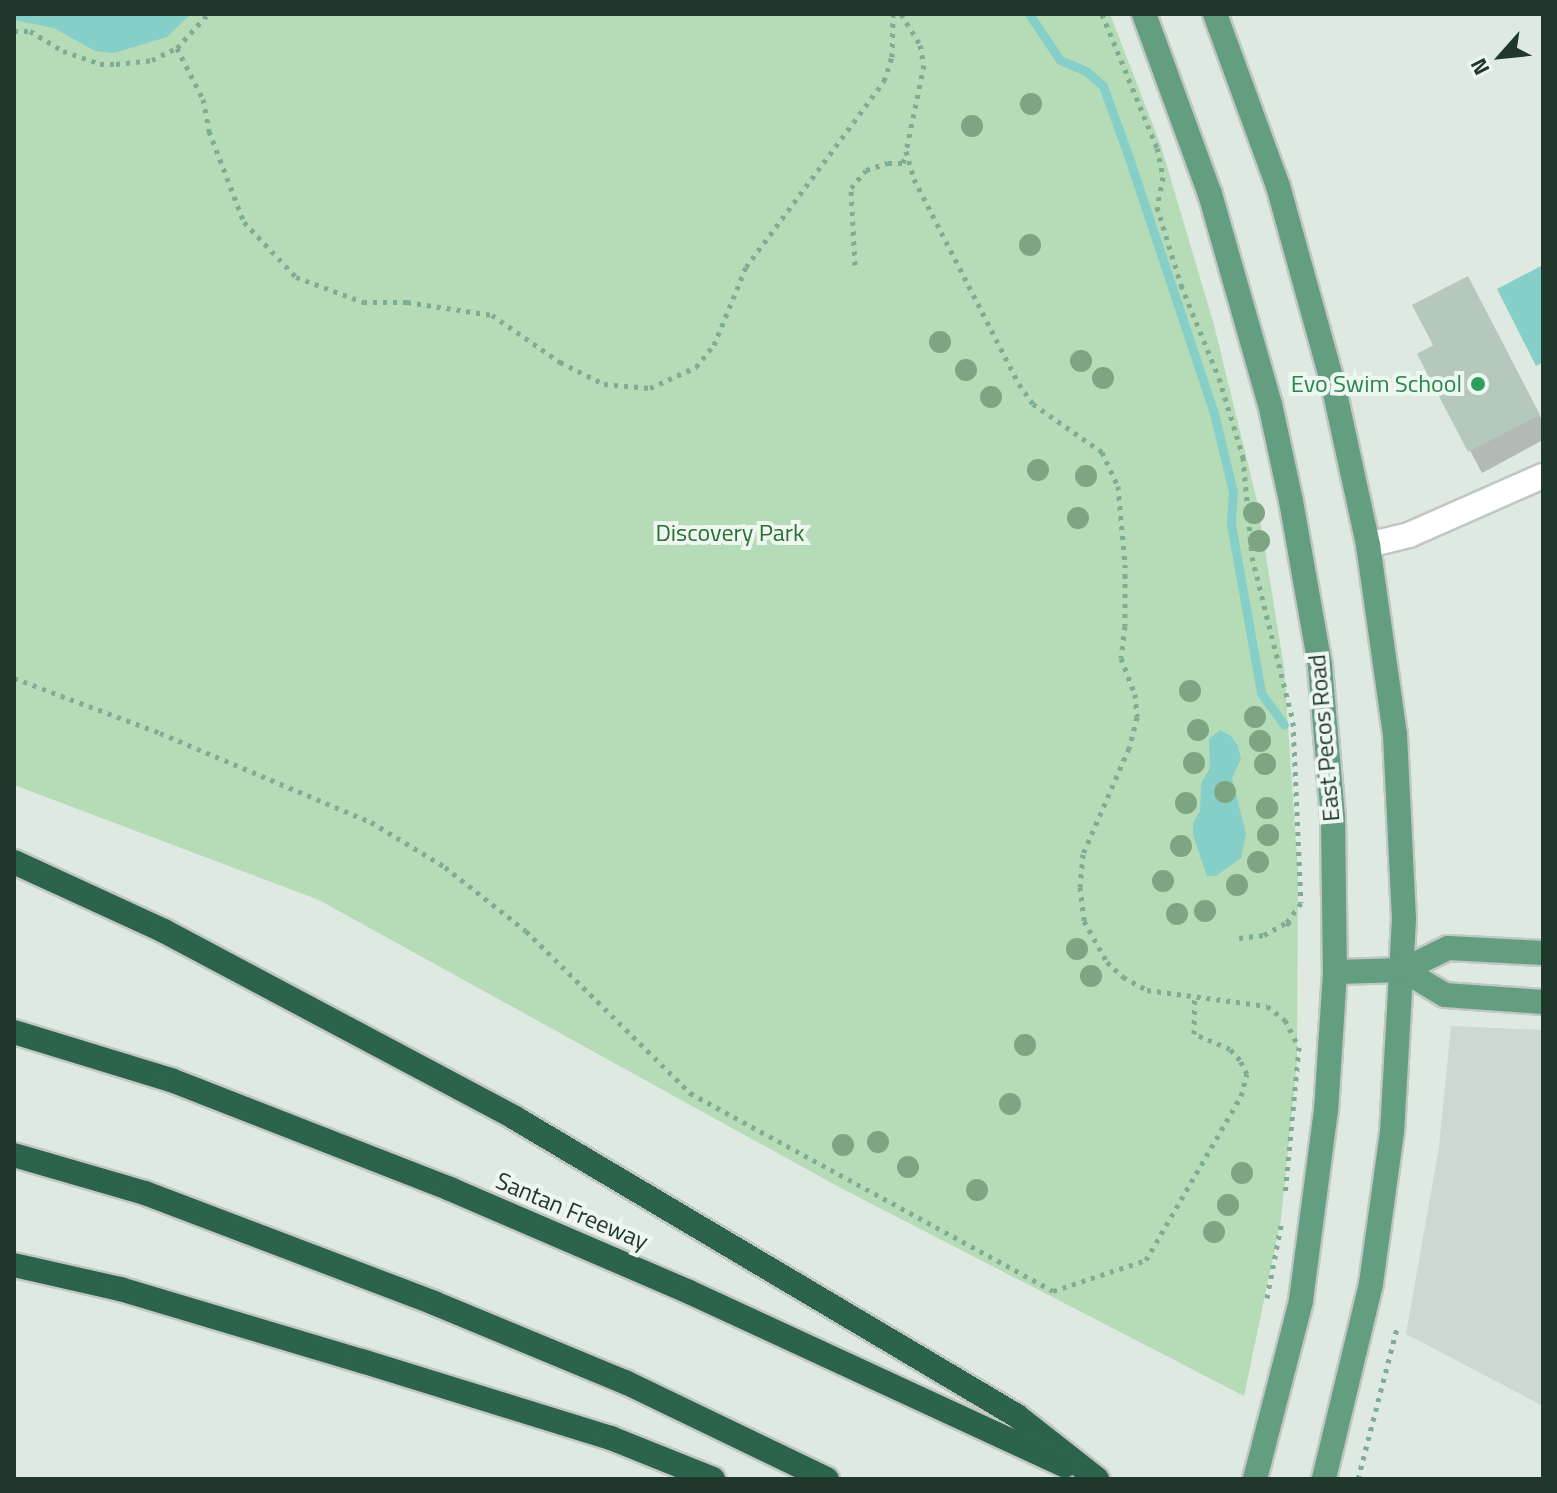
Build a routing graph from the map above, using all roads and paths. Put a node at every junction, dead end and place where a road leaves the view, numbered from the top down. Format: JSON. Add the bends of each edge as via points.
{"nodes":[{"id":1,"x":208,"y":14,"type":"edge"},
{"id":2,"x":893,"y":14,"type":"edge"},
{"id":3,"x":901,"y":14,"type":"edge"},
{"id":4,"x":1102,"y":14,"type":"edge"},
{"id":5,"x":1144,"y":14,"type":"edge"},
{"id":6,"x":1215,"y":14,"type":"edge"},
{"id":7,"x":14,"y":31,"type":"edge"},
{"id":8,"x":177,"y":48,"type":"junction"},
{"id":9,"x":906,"y":151,"type":"junction"},
{"id":10,"x":855,"y":265,"type":"dead end"},
{"id":11,"x":1543,"y":476,"type":"edge"},
{"id":12,"x":1368,"y":545,"type":"junction"},
{"id":13,"x":14,"y":678,"type":"edge"},
{"id":14,"x":14,"y":862,"type":"edge"},
{"id":15,"x":1239,"y":938,"type":"dead end"},
{"id":16,"x":1543,"y":953,"type":"edge"},
{"id":17,"x":1403,"y":970,"type":"junction"},
{"id":18,"x":1335,"y":972,"type":"junction"},
{"id":19,"x":1195,"y":995,"type":"junction"},
{"id":20,"x":1543,"y":1002,"type":"edge"},
{"id":21,"x":14,"y":1032,"type":"edge"},
{"id":22,"x":14,"y":1155,"type":"edge"},
{"id":23,"x":1285,"y":1200,"type":"dead end"},
{"id":24,"x":1283,"y":1216,"type":"dead end"},
{"id":25,"x":14,"y":1265,"type":"edge"},
{"id":26,"x":1267,"y":1298,"type":"dead end"},
{"id":27,"x":1397,"y":1328,"type":"dead end"},
{"id":28,"x":713,"y":1479,"type":"edge"},
{"id":29,"x":827,"y":1479,"type":"edge"},
{"id":30,"x":1095,"y":1479,"type":"edge"},
{"id":31,"x":1255,"y":1479,"type":"edge"},
{"id":32,"x":1324,"y":1479,"type":"edge"},
{"id":33,"x":1358,"y":1479,"type":"edge"}],
"edges":[{"from":1,"to":8,"type":"path"},
{"from":2,"to":8,"type":"path","via":[[892,57],[884,81],[746,267],[714,345],[696,367],[650,388],[604,384],[560,362],[492,315],[407,302],[363,302],[296,277],[244,222],[209,131],[203,99]]},
{"from":3,"to":9,"type":"path","via":[[920,45],[924,65]]},
{"from":4,"to":15,"type":"path","via":[[1157,148],[1163,177],[1157,207],[1243,457],[1252,557],[1293,722],[1301,903],[1289,924]]},
{"from":5,"to":18,"type":"main road","name":"East Pecos Road","via":[[1215,209],[1291,501],[1321,681],[1333,817]]},
{"from":6,"to":12,"type":"main road","via":[[1278,186],[1313,305]]},
{"from":7,"to":8,"type":"path","via":[[30,31],[63,51],[100,64],[152,60]]},
{"from":9,"to":10,"type":"path","via":[[903,163],[866,170],[851,188]]},
{"from":9,"to":19,"type":"path","via":[[914,179],[1019,384],[1033,404],[1102,452],[1118,486],[1125,564],[1121,658],[1135,694],[1137,717],[1083,854],[1084,921],[1107,962],[1123,977],[1147,990]]},
{"from":11,"to":12,"type":"street","via":[[1434,525]]},
{"from":12,"to":17,"type":"main road","via":[[1395,735]]},
{"from":13,"to":19,"type":"path","via":[[371,822],[445,867],[526,931],[690,1093],[1053,1291],[1146,1260],[1241,1096],[1247,1074],[1240,1060],[1230,1049],[1194,1034]]},
{"from":14,"to":30,"type":"highway","via":[[164,931],[515,1118],[1017,1416]]},
{"from":16,"to":17,"type":"main road","via":[[1448,948]]},
{"from":17,"to":18,"type":"main road"},
{"from":17,"to":20,"type":"main road","via":[[1445,995]]},
{"from":17,"to":32,"type":"main road","via":[[1392,1132],[1371,1284]]},
{"from":18,"to":31,"type":"main road","name":"East Pecos Road","via":[[1326,1110],[1303,1288]]},
{"from":19,"to":23,"type":"path","via":[[1267,1006],[1288,1018],[1299,1047]]},
{"from":21,"to":30,"type":"highway","name":"Santan Freeway","via":[[171,1080],[450,1189],[689,1292]]},
{"from":22,"to":29,"type":"highway","via":[[145,1193],[434,1303],[625,1382]]},
{"from":24,"to":26,"type":"path"},
{"from":25,"to":28,"type":"highway","via":[[120,1289],[406,1375],[611,1438]]},
{"from":27,"to":33,"type":"path"}]}
